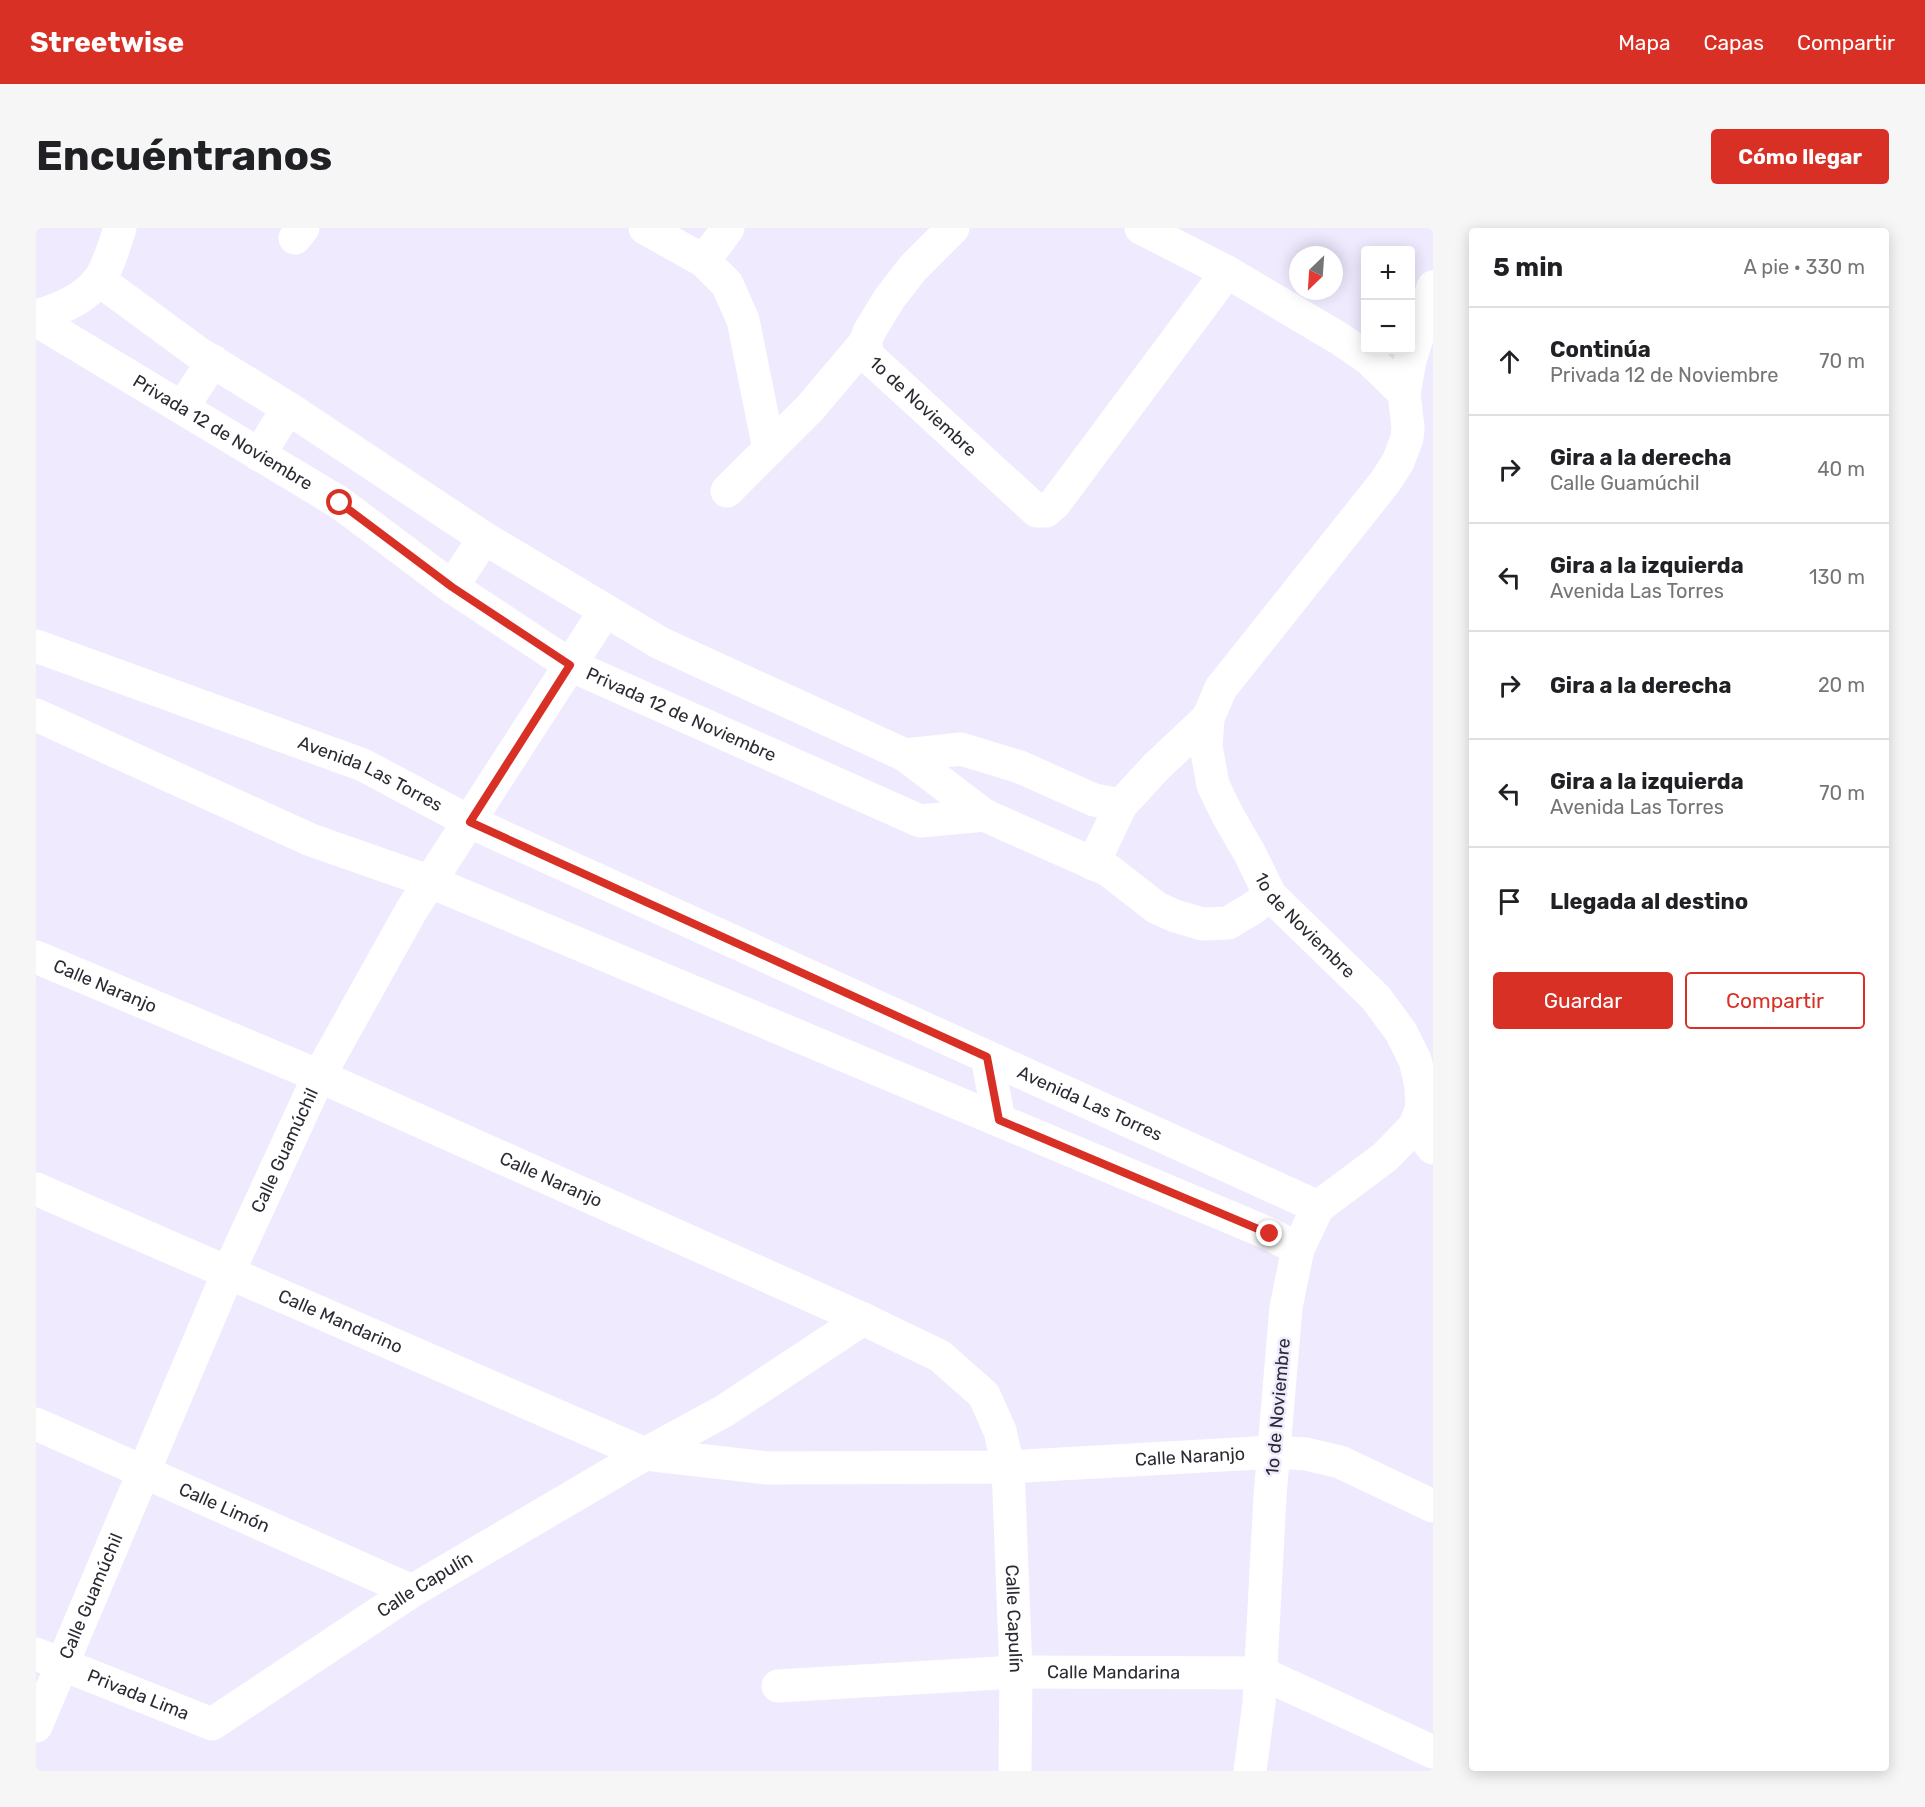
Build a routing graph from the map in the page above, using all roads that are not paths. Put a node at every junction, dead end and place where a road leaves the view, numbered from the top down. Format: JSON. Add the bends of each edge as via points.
{"nodes":[{"id":1,"x":120,"y":228,"type":"edge"},
{"id":2,"x":645,"y":228,"type":"edge"},
{"id":3,"x":728,"y":228,"type":"edge"},
{"id":4,"x":953,"y":228,"type":"edge"},
{"id":5,"x":1141,"y":228,"type":"edge"},
{"id":6,"x":704,"y":261,"type":"junction"},
{"id":7,"x":1227,"y":272,"type":"junction"},
{"id":8,"x":1433,"y":274,"type":"edge"},
{"id":9,"x":99,"y":280,"type":"junction"},
{"id":10,"x":1415,"y":287,"type":"edge"},
{"id":11,"x":1433,"y":287,"type":"edge"},
{"id":12,"x":36,"y":318,"type":"edge"},
{"id":13,"x":1353,"y":332,"type":"edge"},
{"id":14,"x":865,"y":343,"type":"junction"},
{"id":15,"x":213,"y":361,"type":"junction"},
{"id":16,"x":1404,"y":393,"type":"junction"},
{"id":17,"x":182,"y":408,"type":"junction"},
{"id":18,"x":288,"y":408,"type":"junction"},
{"id":19,"x":769,"y":449,"type":"junction"},
{"id":20,"x":259,"y":455,"type":"junction"},
{"id":21,"x":727,"y":491,"type":"dead end"},
{"id":22,"x":484,"y":538,"type":"junction"},
{"id":23,"x":452,"y":587,"type":"junction"},
{"id":24,"x":604,"y":611,"type":"junction"},
{"id":25,"x":36,"y":646,"type":"edge"},
{"id":26,"x":570,"y":665,"type":"junction"},
{"id":27,"x":36,"y":715,"type":"edge"},
{"id":28,"x":1208,"y":718,"type":"junction"},
{"id":29,"x":905,"y":755,"type":"junction"},
{"id":30,"x":1120,"y":805,"type":"junction"},
{"id":31,"x":984,"y":815,"type":"junction"},
{"id":32,"x":470,"y":822,"type":"junction"},
{"id":33,"x":1092,"y":864,"type":"junction"},
{"id":34,"x":431,"y":882,"type":"junction"},
{"id":35,"x":1270,"y":895,"type":"junction"},
{"id":36,"x":36,"y":957,"type":"edge"},
{"id":37,"x":987,"y":1057,"type":"junction"},
{"id":38,"x":319,"y":1077,"type":"junction"},
{"id":39,"x":999,"y":1120,"type":"junction"},
{"id":40,"x":1424,"y":1137,"type":"edge"},
{"id":41,"x":36,"y":1189,"type":"edge"},
{"id":42,"x":1318,"y":1207,"type":"junction"},
{"id":43,"x":1298,"y":1249,"type":"junction"},
{"id":44,"x":228,"y":1273,"type":"junction"},
{"id":45,"x":863,"y":1319,"type":"junction"},
{"id":46,"x":36,"y":1424,"type":"edge"},
{"id":47,"x":1274,"y":1452,"type":"junction"},
{"id":48,"x":654,"y":1456,"type":"junction"},
{"id":49,"x":1008,"y":1467,"type":"junction"},
{"id":50,"x":144,"y":1472,"type":"junction"},
{"id":51,"x":1433,"y":1506,"type":"edge"},
{"id":52,"x":412,"y":1591,"type":"junction"},
{"id":53,"x":49,"y":1659,"type":"edge"},
{"id":54,"x":1016,"y":1672,"type":"junction"},
{"id":55,"x":1261,"y":1673,"type":"junction"},
{"id":56,"x":778,"y":1686,"type":"dead end"},
{"id":57,"x":212,"y":1724,"type":"joint"},
{"id":58,"x":36,"y":1726,"type":"edge"},
{"id":59,"x":1433,"y":1752,"type":"edge"},
{"id":60,"x":1015,"y":1771,"type":"edge"},
{"id":61,"x":1250,"y":1771,"type":"edge"}],
"edges":[{"from":1,"to":9,"type":"street"},
{"from":2,"to":6,"type":"street"},
{"from":3,"to":6,"type":"street"},
{"from":4,"to":14,"type":"street","name":"1o de Noviembre","via":[[913,268]]},
{"from":5,"to":7,"type":"street"},
{"from":6,"to":19,"type":"street","via":[[727,284],[743,320]]},
{"from":7,"to":13,"type":"street"},
{"from":7,"to":14,"type":"street","name":"1o de Noviembre","via":[[1046,511],[1037,511],[869,357]]},
{"from":8,"to":10,"type":"street"},
{"from":9,"to":12,"type":"street","via":[[58,310]]},
{"from":9,"to":15,"type":"street"},
{"from":11,"to":16,"type":"street","name":"1o de Noviembre"},
{"from":12,"to":17,"type":"street","name":"Privada 12 de Noviembre"},
{"from":13,"to":16,"type":"street","via":[[1370,359]]},
{"from":14,"to":19,"type":"street"},
{"from":15,"to":17,"type":"street"},
{"from":15,"to":18,"type":"street"},
{"from":16,"to":28,"type":"street","name":"1o de Noviembre","via":[[1408,428],[1398,462],[1221,688]]},
{"from":17,"to":20,"type":"street","name":"Privada 12 de Noviembre"},
{"from":18,"to":20,"type":"street"},
{"from":18,"to":22,"type":"street"},
{"from":19,"to":21,"type":"street"},
{"from":20,"to":23,"type":"street","name":"Privada 12 de Noviembre","via":[[340,503]]},
{"from":22,"to":23,"type":"street"},
{"from":22,"to":24,"type":"street"},
{"from":23,"to":26,"type":"street","name":"Privada 12 de Noviembre"},
{"from":24,"to":26,"type":"street","name":"Calle Guamúchil"},
{"from":24,"to":29,"type":"street","via":[[660,643]]},
{"from":25,"to":32,"type":"street","name":"Avenida Las Torres","via":[[363,765]]},
{"from":26,"to":31,"type":"street","name":"Privada 12 de Noviembre","via":[[920,821]]},
{"from":26,"to":32,"type":"street","name":"Calle Guamúchil"},
{"from":27,"to":34,"type":"street","via":[[311,840]]},
{"from":28,"to":30,"type":"street"},
{"from":28,"to":35,"type":"street","name":"1o de Noviembre","via":[[1206,746],[1213,785]]},
{"from":29,"to":30,"type":"street","via":[[962,749],[1020,767],[1094,800]]},
{"from":29,"to":31,"type":"street"},
{"from":30,"to":33,"type":"street"},
{"from":31,"to":33,"type":"street","name":"Privada 12 de Noviembre"},
{"from":32,"to":34,"type":"street","name":"Calle Guamúchil"},
{"from":32,"to":37,"type":"street","name":"Avenida Las Torres"},
{"from":33,"to":35,"type":"street","name":"Privada 12 de Noviembre","via":[[1108,870],[1158,908],[1202,924],[1228,923]]},
{"from":34,"to":38,"type":"street","name":"Calle Guamúchil","via":[[382,961]]},
{"from":34,"to":39,"type":"street"},
{"from":35,"to":40,"type":"street","name":"1o de Noviembre","via":[[1376,998],[1401,1032],[1421,1086]]},
{"from":36,"to":38,"type":"street","name":"Calle Naranjo"},
{"from":37,"to":39,"type":"street"},
{"from":37,"to":42,"type":"street","name":"Avenida Las Torres"},
{"from":38,"to":44,"type":"street","name":"Calle Guamúchil"},
{"from":38,"to":45,"type":"street","name":"Calle Naranjo"},
{"from":39,"to":43,"type":"street"},
{"from":40,"to":42,"type":"street","name":"1o de Noviembre","via":[[1385,1157]]},
{"from":41,"to":44,"type":"street","name":"Calle Mandarino"},
{"from":42,"to":43,"type":"street","name":"1o de Noviembre"},
{"from":43,"to":47,"type":"street","name":"1o de Noviembre","via":[[1286,1306]]},
{"from":44,"to":48,"type":"street","name":"Calle Mandarino"},
{"from":44,"to":50,"type":"street","name":"Calle Guamúchil"},
{"from":45,"to":48,"type":"street","name":"Calle Capulín"},
{"from":45,"to":49,"type":"street","name":"Calle Naranjo","via":[[940,1356],[984,1395],[1000,1431]]},
{"from":46,"to":50,"type":"street","name":"Calle Limón"},
{"from":47,"to":49,"type":"street","name":"Calle Naranjo"},
{"from":47,"to":51,"type":"street","name":"Calle Naranjo","via":[[1340,1462]]},
{"from":47,"to":55,"type":"street","name":"1o de Noviembre"},
{"from":48,"to":49,"type":"street","name":"Calle Naranjo","via":[[767,1468]]},
{"from":48,"to":52,"type":"street","name":"Calle Capulín"},
{"from":49,"to":54,"type":"street","name":"Calle Capulín"},
{"from":50,"to":52,"type":"street","name":"Calle Limón"},
{"from":50,"to":53,"type":"street","name":"Calle Guamúchil"},
{"from":52,"to":57,"type":"street","name":"Calle Capulín"},
{"from":53,"to":57,"type":"street","name":"Privada Lima"},
{"from":53,"to":58,"type":"street","name":"Calle Guamúchil"},
{"from":54,"to":55,"type":"street","name":"Calle Mandarina"},
{"from":54,"to":56,"type":"street","name":"Calle Mandarina"},
{"from":54,"to":60,"type":"street","name":"Calle Capulín"},
{"from":55,"to":59,"type":"street","name":"Calle Mandarina"},
{"from":55,"to":61,"type":"street","name":"1o de Noviembre"}]}
